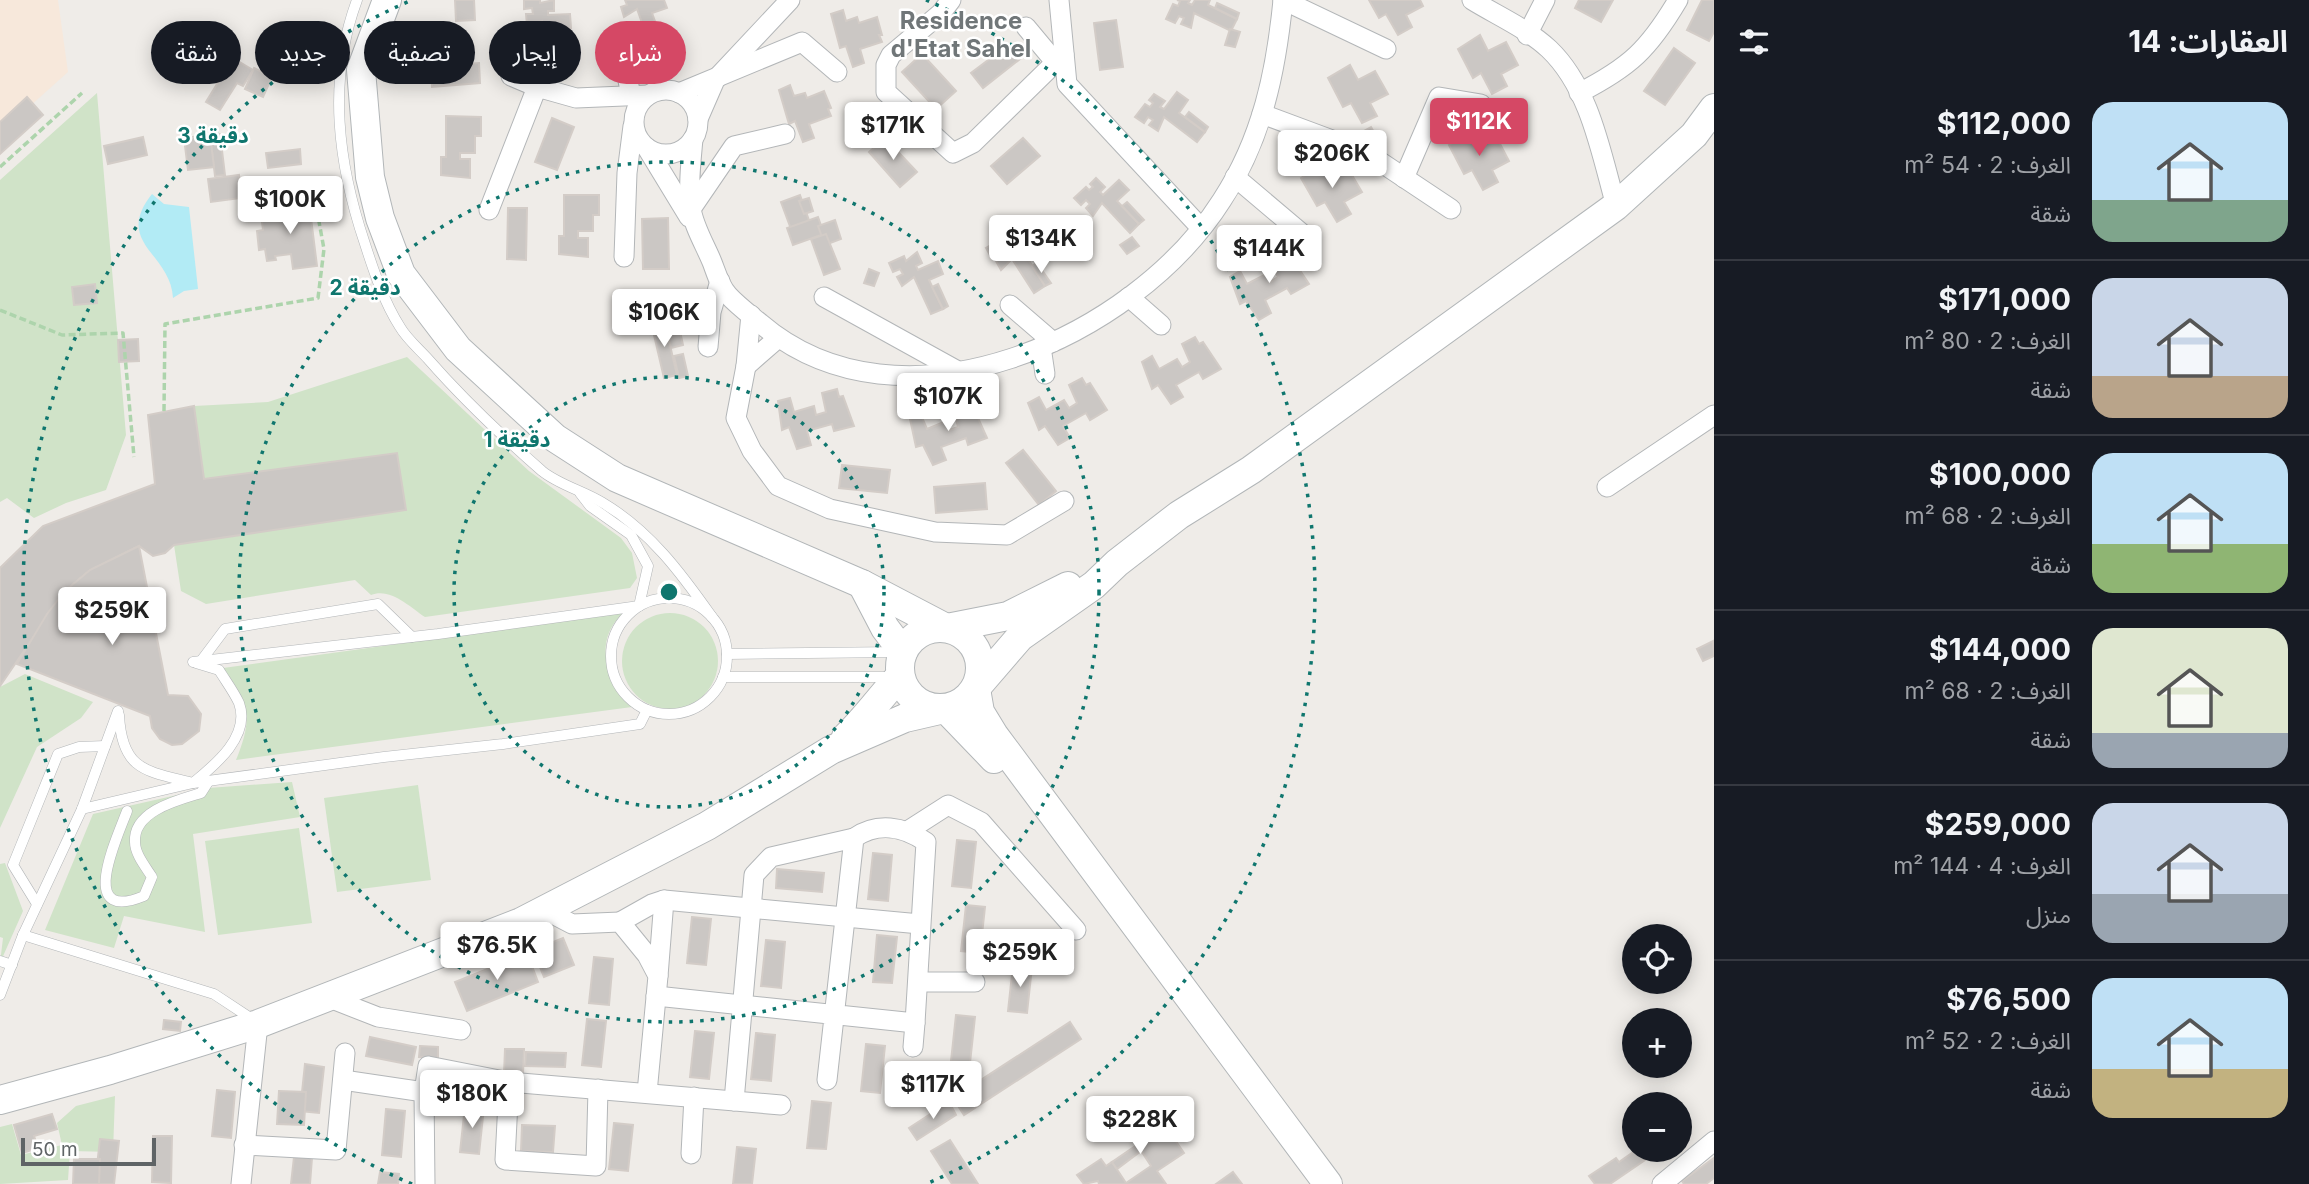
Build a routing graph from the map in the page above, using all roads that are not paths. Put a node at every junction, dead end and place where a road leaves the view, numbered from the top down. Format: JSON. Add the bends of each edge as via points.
{"nodes":[{"id":1,"x":357,"y":0,"type":"edge"},
{"id":2,"x":387,"y":0,"type":"edge"},
{"id":3,"x":790,"y":0,"type":"edge"},
{"id":4,"x":951,"y":0,"type":"edge"},
{"id":5,"x":1059,"y":0,"type":"edge"},
{"id":6,"x":1283,"y":0,"type":"edge"},
{"id":7,"x":1472,"y":0,"type":"edge"},
{"id":8,"x":1545,"y":0,"type":"edge"},
{"id":9,"x":1678,"y":0,"type":"edge"},
{"id":10,"x":1026,"y":27,"type":"dead end"},
{"id":11,"x":1527,"y":35,"type":"junction"},
{"id":12,"x":1386,"y":49,"type":"dead end"},
{"id":13,"x":1060,"y":59,"type":"junction"},
{"id":14,"x":838,"y":72,"type":"dead end"},
{"id":15,"x":715,"y":80,"type":"junction"},
{"id":16,"x":530,"y":84,"type":"edge"},
{"id":17,"x":634,"y":84,"type":"edge"},
{"id":18,"x":537,"y":87,"type":"junction"},
{"id":19,"x":679,"y":93,"type":"junction"},
{"id":20,"x":1579,"y":93,"type":"junction"},
{"id":21,"x":640,"y":95,"type":"junction"},
{"id":22,"x":1481,"y":104,"type":"dead end"},
{"id":23,"x":1714,"y":108,"type":"edge"},
{"id":24,"x":1262,"y":114,"type":"junction"},
{"id":25,"x":698,"y":118,"type":"junction"},
{"id":26,"x":634,"y":121,"type":"junction"},
{"id":27,"x":1704,"y":132,"type":"edge"},
{"id":28,"x":785,"y":134,"type":"dead end"},
{"id":29,"x":693,"y":139,"type":"junction"},
{"id":30,"x":648,"y":148,"type":"junction"},
{"id":31,"x":1235,"y":177,"type":"junction"},
{"id":32,"x":1405,"y":178,"type":"junction"},
{"id":33,"x":1616,"y":206,"type":"junction"},
{"id":34,"x":691,"y":209,"type":"junction"},
{"id":35,"x":1451,"y":209,"type":"dead end"},
{"id":36,"x":489,"y":210,"type":"dead end"},
{"id":37,"x":1201,"y":228,"type":"junction"},
{"id":38,"x":701,"y":236,"type":"junction"},
{"id":39,"x":1306,"y":237,"type":"dead end"},
{"id":40,"x":624,"y":257,"type":"dead end"},
{"id":41,"x":720,"y":281,"type":"junction"},
{"id":42,"x":824,"y":297,"type":"dead end"},
{"id":43,"x":1129,"y":297,"type":"junction"},
{"id":44,"x":1010,"y":305,"type":"dead end"},
{"id":45,"x":751,"y":315,"type":"junction"},
{"id":46,"x":1161,"y":325,"type":"dead end"},
{"id":47,"x":778,"y":338,"type":"junction"},
{"id":48,"x":1047,"y":345,"type":"junction"},
{"id":49,"x":708,"y":347,"type":"dead end"},
{"id":50,"x":746,"y":366,"type":"junction"},
{"id":51,"x":957,"y":370,"type":"junction"},
{"id":52,"x":1045,"y":374,"type":"dead end"},
{"id":53,"x":1714,"y":415,"type":"edge"},
{"id":54,"x":1607,"y":487,"type":"dead end"},
{"id":55,"x":578,"y":490,"type":"junction"},
{"id":56,"x":1064,"y":501,"type":"dead end"},
{"id":57,"x":1117,"y":563,"type":"junction"},
{"id":58,"x":862,"y":584,"type":"junction"},
{"id":59,"x":639,"y":606,"type":"junction"},
{"id":60,"x":712,"y":617,"type":"junction"},
{"id":61,"x":946,"y":628,"type":"junction"},
{"id":62,"x":412,"y":636,"type":"junction"},
{"id":63,"x":727,"y":654,"type":"junction"},
{"id":64,"x":197,"y":661,"type":"junction"},
{"id":65,"x":902,"y":664,"type":"junction"},
{"id":66,"x":723,"y":677,"type":"junction"},
{"id":67,"x":976,"y":688,"type":"junction"},
{"id":68,"x":944,"y":709,"type":"junction"},
{"id":69,"x":647,"y":710,"type":"junction"},
{"id":70,"x":105,"y":746,"type":"junction"},
{"id":71,"x":831,"y":750,"type":"junction"},
{"id":72,"x":208,"y":782,"type":"junction"},
{"id":73,"x":193,"y":783,"type":"junction"},
{"id":74,"x":82,"y":809,"type":"junction"},
{"id":75,"x":127,"y":811,"type":"dead end"},
{"id":76,"x":909,"y":830,"type":"junction"},
{"id":77,"x":853,"y":838,"type":"junction"},
{"id":78,"x":664,"y":900,"type":"junction"},
{"id":79,"x":37,"y":904,"type":"junction"},
{"id":80,"x":547,"y":911,"type":"junction"},
{"id":81,"x":750,"y":911,"type":"junction"},
{"id":82,"x":845,"y":918,"type":"junction"},
{"id":83,"x":620,"y":922,"type":"junction"},
{"id":84,"x":920,"y":924,"type":"junction"},
{"id":85,"x":1076,"y":930,"type":"dead end"},
{"id":86,"x":23,"y":935,"type":"junction"},
{"id":87,"x":0,"y":961,"type":"edge"},
{"id":88,"x":12,"y":965,"type":"junction"},
{"id":89,"x":658,"y":976,"type":"junction"},
{"id":90,"x":918,"y":982,"type":"junction"},
{"id":91,"x":975,"y":982,"type":"dead end"},
{"id":92,"x":0,"y":995,"type":"edge"},
{"id":93,"x":656,"y":996,"type":"junction"},
{"id":94,"x":327,"y":997,"type":"junction"},
{"id":95,"x":742,"y":1006,"type":"junction"},
{"id":96,"x":835,"y":1016,"type":"junction"},
{"id":97,"x":915,"y":1023,"type":"junction"},
{"id":98,"x":258,"y":1024,"type":"junction"},
{"id":99,"x":461,"y":1030,"type":"dead end"},
{"id":100,"x":913,"y":1047,"type":"dead end"},
{"id":101,"x":345,"y":1054,"type":"dead end"},
{"id":102,"x":343,"y":1080,"type":"junction"},
{"id":103,"x":827,"y":1080,"type":"dead end"},
{"id":104,"x":509,"y":1082,"type":"junction"},
{"id":105,"x":598,"y":1089,"type":"junction"},
{"id":106,"x":424,"y":1092,"type":"junction"},
{"id":107,"x":647,"y":1093,"type":"junction"},
{"id":108,"x":694,"y":1097,"type":"junction"},
{"id":109,"x":0,"y":1100,"type":"edge"},
{"id":110,"x":734,"y":1101,"type":"junction"},
{"id":111,"x":781,"y":1105,"type":"dead end"},
{"id":112,"x":1714,"y":1141,"type":"edge"},
{"id":113,"x":244,"y":1145,"type":"junction"},
{"id":114,"x":691,"y":1154,"type":"dead end"},
{"id":115,"x":241,"y":1184,"type":"edge"},
{"id":116,"x":425,"y":1184,"type":"edge"},
{"id":117,"x":1306,"y":1184,"type":"edge"},
{"id":118,"x":1328,"y":1184,"type":"edge"},
{"id":119,"x":1662,"y":1184,"type":"edge"}],
"edges":[{"from":1,"to":55,"type":"lane","via":[[341,55],[338,123],[349,197],[376,277],[401,328],[458,394],[545,474]]},
{"from":2,"to":58,"type":"main road","via":[[361,71],[370,177],[401,274],[429,314],[458,349],[555,438],[617,478]]},
{"from":3,"to":15,"type":"street"},
{"from":4,"to":13,"type":"street","via":[[891,55],[886,65],[886,92],[953,153],[973,143]]},
{"from":5,"to":13,"type":"street"},
{"from":6,"to":12,"type":"street"},
{"from":6,"to":24,"type":"street","via":[[1278,57]]},
{"from":7,"to":11,"type":"street"},
{"from":8,"to":11,"type":"street"},
{"from":9,"to":20,"type":"street","via":[[1656,37],[1630,64]]},
{"from":10,"to":13,"type":"street"},
{"from":11,"to":20,"type":"street","via":[[1547,47],[1570,72]]},
{"from":13,"to":37,"type":"street","via":[[1067,84]]},
{"from":14,"to":15,"type":"street","via":[[802,42]]},
{"from":15,"to":19,"type":"street"},
{"from":15,"to":25,"type":"street"},
{"from":16,"to":18,"type":"street"},
{"from":17,"to":21,"type":"street"},
{"from":18,"to":21,"type":"street","via":[[576,98]]},
{"from":18,"to":36,"type":"street"},
{"from":19,"to":21,"type":"street"},
{"from":19,"to":25,"type":"street","via":[[692,103]]},
{"from":20,"to":33,"type":"street"},
{"from":21,"to":26,"type":"street"},
{"from":22,"to":32,"type":"street","via":[[1439,97]]},
{"from":23,"to":27,"type":"main road"},
{"from":24,"to":31,"type":"street","via":[[1255,141]]},
{"from":24,"to":32,"type":"street","via":[[1367,152]]},
{"from":25,"to":29,"type":"street"},
{"from":26,"to":30,"type":"street","via":[[640,141]]},
{"from":26,"to":40,"type":"street"},
{"from":27,"to":33,"type":"main road"},
{"from":28,"to":34,"type":"street","via":[[734,146]]},
{"from":29,"to":30,"type":"street","via":[[667,154]]},
{"from":29,"to":34,"type":"street"},
{"from":30,"to":38,"type":"street"},
{"from":31,"to":37,"type":"street"},
{"from":31,"to":39,"type":"street"},
{"from":32,"to":35,"type":"street"},
{"from":33,"to":57,"type":"main road"},
{"from":34,"to":38,"type":"street"},
{"from":37,"to":43,"type":"street","via":[[1179,256]]},
{"from":38,"to":41,"type":"street"},
{"from":41,"to":45,"type":"street","via":[[726,293]]},
{"from":41,"to":49,"type":"street"},
{"from":42,"to":51,"type":"street"},
{"from":43,"to":46,"type":"street"},
{"from":43,"to":48,"type":"street","via":[[1111,312]]},
{"from":44,"to":48,"type":"street"},
{"from":45,"to":47,"type":"street"},
{"from":45,"to":50,"type":"street"},
{"from":47,"to":50,"type":"street"},
{"from":47,"to":51,"type":"street","via":[[849,371],[909,375]]},
{"from":48,"to":51,"type":"street","via":[[987,367]]},
{"from":48,"to":52,"type":"street"},
{"from":50,"to":56,"type":"street","via":[[736,418],[752,451],[778,486],[830,509],[935,532],[1007,535]]},
{"from":53,"to":54,"type":"street"},
{"from":55,"to":59,"type":"lane","via":[[590,506],[631,535],[648,566]]},
{"from":55,"to":60,"type":"lane","via":[[633,523],[658,545]]},
{"from":57,"to":61,"type":"main road","via":[[1008,616]]},
{"from":57,"to":67,"type":"main road","via":[[1094,585],[1020,636]]},
{"from":58,"to":61,"type":"main road"},
{"from":58,"to":65,"type":"main road"},
{"from":59,"to":60,"type":"lane","via":[[678,598]]},
{"from":59,"to":62,"type":"lane"},
{"from":59,"to":69,"type":"lane","via":[[615,633],[611,670],[631,701]]},
{"from":60,"to":63,"type":"lane"},
{"from":61,"to":65,"type":"main road","via":[[921,632]]},
{"from":61,"to":67,"type":"main road","via":[[970,640],[977,651],[981,664]]},
{"from":62,"to":64,"type":"lane"},
{"from":62,"to":64,"type":"lane","via":[[378,604],[225,629]]},
{"from":63,"to":65,"type":"lane"},
{"from":63,"to":66,"type":"lane"},
{"from":64,"to":73,"type":"lane","via":[[219,670],[240,705],[238,733],[223,758]]},
{"from":65,"to":66,"type":"lane"},
{"from":65,"to":68,"type":"main road","via":[[904,688],[921,704]]},
{"from":65,"to":71,"type":"main road","via":[[868,716]]},
{"from":66,"to":69,"type":"lane","via":[[714,693],[683,713]]},
{"from":67,"to":68,"type":"main road","via":[[956,706]]},
{"from":67,"to":118,"type":"main road","via":[[981,712],[994,735]]},
{"from":68,"to":71,"type":"main road","via":[[905,718]]},
{"from":68,"to":117,"type":"main road","via":[[1017,787]]},
{"from":69,"to":72,"type":"lane","via":[[639,724]]},
{"from":70,"to":73,"type":"lane","via":[[118,711],[120,742],[143,770]]},
{"from":70,"to":74,"type":"lane"},
{"from":70,"to":79,"type":"lane","via":[[58,754],[13,865]]},
{"from":71,"to":80,"type":"main road","via":[[707,826]]},
{"from":72,"to":73,"type":"lane"},
{"from":72,"to":75,"type":"lane","via":[[201,793],[145,817],[136,830],[134,844],[152,877],[144,896],[125,903],[114,899],[103,875]]},
{"from":73,"to":74,"type":"lane"},
{"from":74,"to":79,"type":"lane"},
{"from":76,"to":77,"type":"street","via":[[868,828]]},
{"from":76,"to":84,"type":"street","via":[[926,842]]},
{"from":76,"to":85,"type":"street","via":[[948,805],[981,822]]},
{"from":77,"to":81,"type":"street","via":[[771,858],[754,875]]},
{"from":77,"to":82,"type":"street"},
{"from":78,"to":81,"type":"street"},
{"from":78,"to":83,"type":"street"},
{"from":78,"to":89,"type":"street"},
{"from":79,"to":86,"type":"lane"},
{"from":80,"to":83,"type":"street","via":[[572,924]]},
{"from":80,"to":94,"type":"main road"},
{"from":81,"to":82,"type":"street"},
{"from":81,"to":95,"type":"street"},
{"from":82,"to":84,"type":"street"},
{"from":82,"to":96,"type":"street"},
{"from":83,"to":89,"type":"street","via":[[648,955]]},
{"from":84,"to":90,"type":"street"},
{"from":86,"to":88,"type":"lane"},
{"from":86,"to":98,"type":"lane","via":[[214,994]]},
{"from":87,"to":88,"type":"lane"},
{"from":88,"to":92,"type":"lane"},
{"from":89,"to":93,"type":"street"},
{"from":90,"to":91,"type":"street"},
{"from":90,"to":97,"type":"street"},
{"from":93,"to":95,"type":"street"},
{"from":93,"to":107,"type":"street"},
{"from":94,"to":98,"type":"main road"},
{"from":94,"to":99,"type":"street","via":[[379,1017]]},
{"from":95,"to":96,"type":"street"},
{"from":95,"to":110,"type":"street"},
{"from":96,"to":97,"type":"street"},
{"from":96,"to":103,"type":"street"},
{"from":97,"to":100,"type":"street"},
{"from":98,"to":109,"type":"main road"},
{"from":98,"to":113,"type":"street"},
{"from":101,"to":102,"type":"street"},
{"from":102,"to":106,"type":"street"},
{"from":102,"to":113,"type":"street","via":[[337,1150]]},
{"from":104,"to":105,"type":"street"},
{"from":104,"to":105,"type":"street","via":[[505,1160],[596,1166]]},
{"from":104,"to":106,"type":"street","via":[[428,1066]]},
{"from":105,"to":107,"type":"street"},
{"from":106,"to":116,"type":"street"},
{"from":107,"to":108,"type":"street"},
{"from":108,"to":110,"type":"street"},
{"from":108,"to":114,"type":"street"},
{"from":110,"to":111,"type":"street"},
{"from":112,"to":119,"type":"street"},
{"from":113,"to":115,"type":"street"}]}
